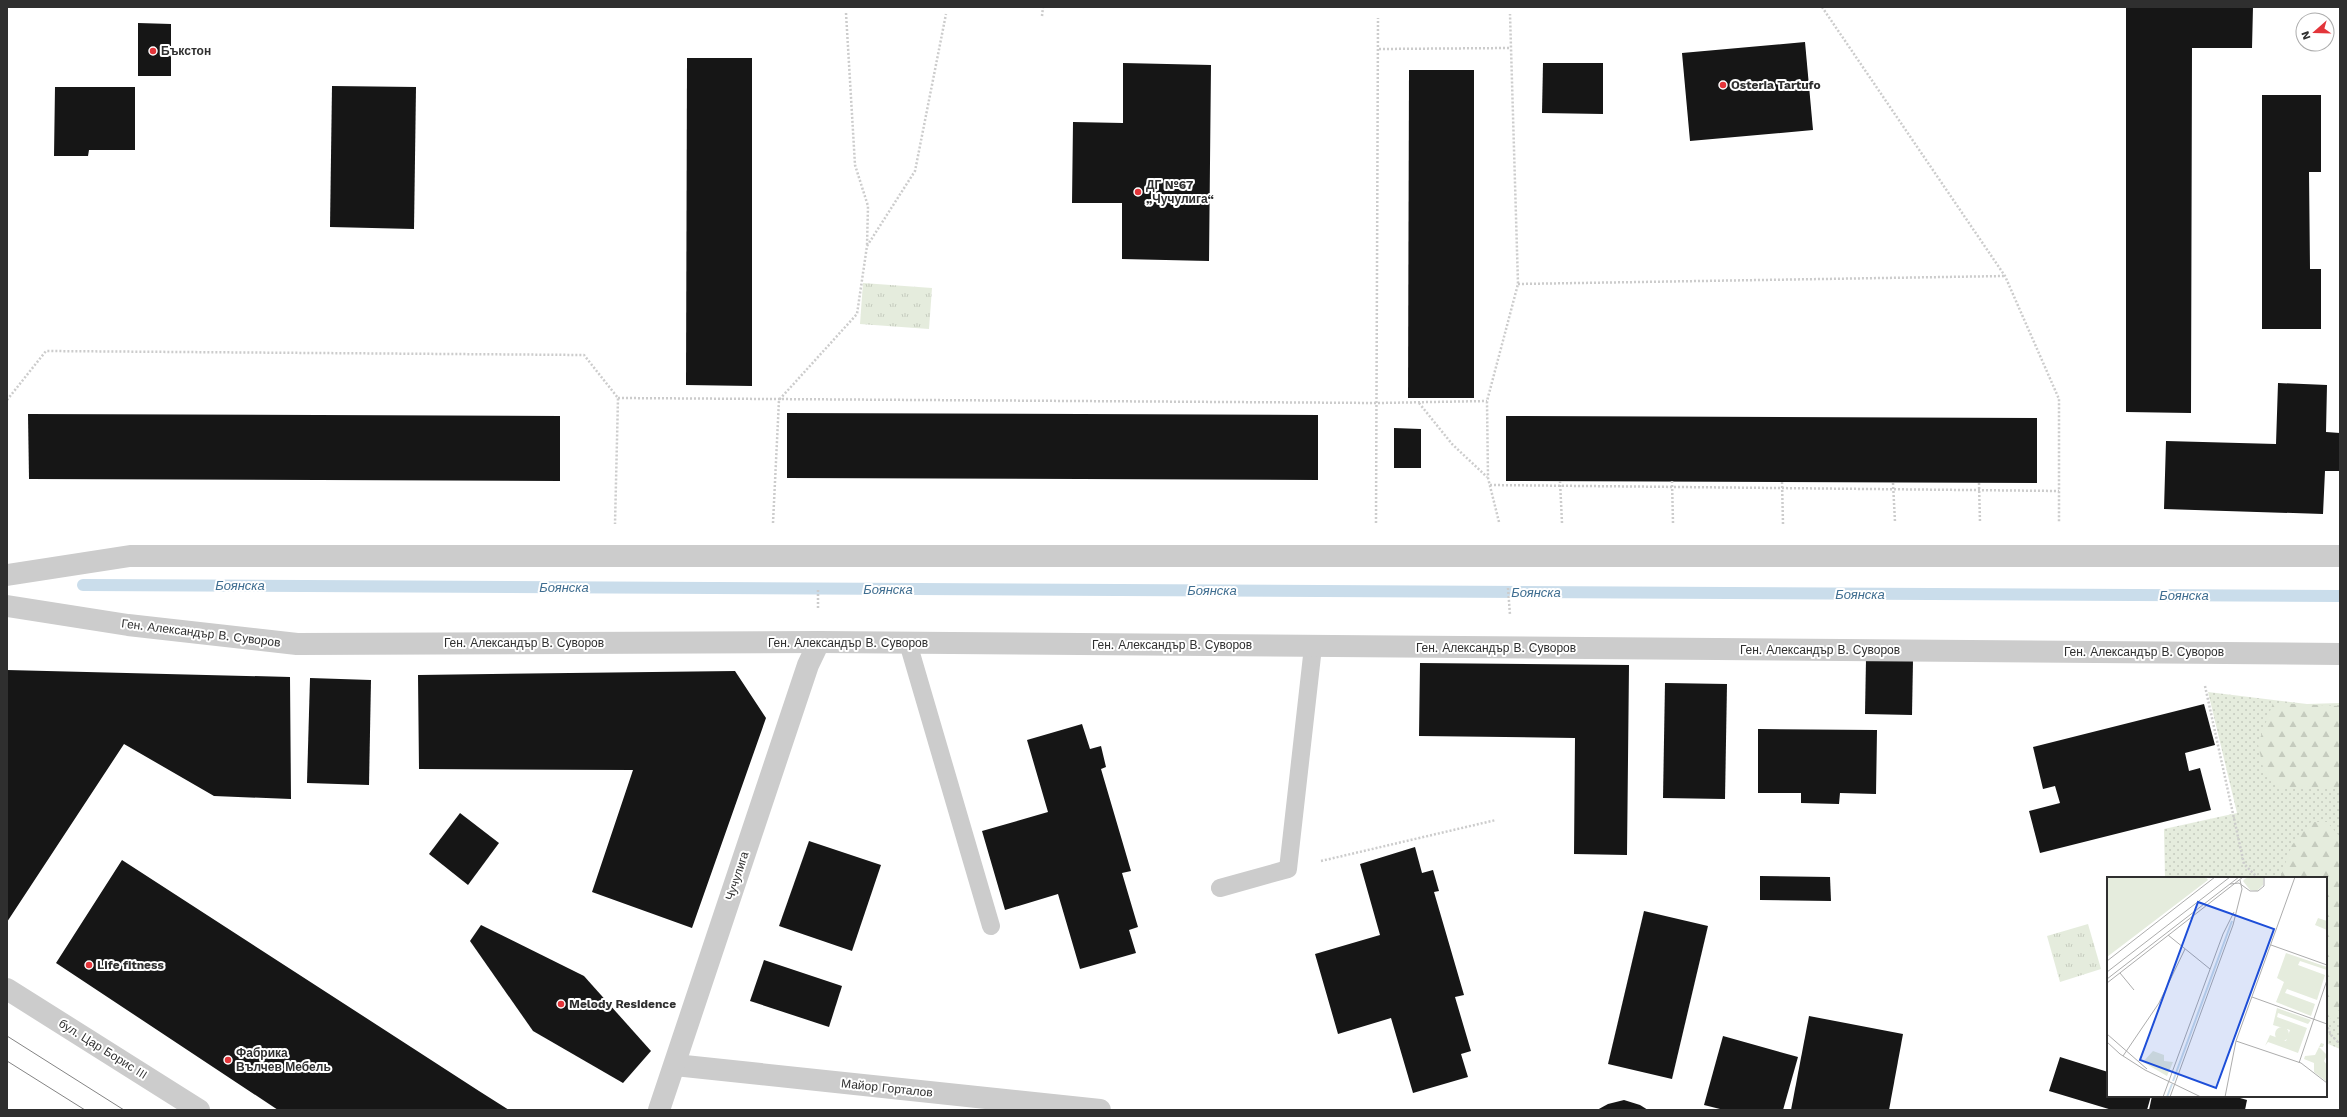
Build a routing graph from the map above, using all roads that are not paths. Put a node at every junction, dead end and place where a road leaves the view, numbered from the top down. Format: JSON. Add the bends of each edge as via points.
{"nodes":[{"id":1,"x":2340,"y":556,"type":"edge"},
{"id":2,"x":7,"y":575,"type":"edge"},
{"id":3,"x":7,"y":606,"type":"edge"},
{"id":4,"x":819,"y":642,"type":"junction"},
{"id":5,"x":908,"y":643,"type":"junction"},
{"id":6,"x":1312,"y":646,"type":"junction"},
{"id":7,"x":2340,"y":654,"type":"edge"},
{"id":8,"x":1220,"y":888,"type":"dead end"},
{"id":9,"x":991,"y":926,"type":"dead end"},
{"id":10,"x":7,"y":989,"type":"edge"},
{"id":11,"x":674,"y":1064,"type":"junction"},
{"id":12,"x":199,"y":1110,"type":"edge"},
{"id":13,"x":659,"y":1110,"type":"edge"},
{"id":14,"x":1100,"y":1110,"type":"edge"}],
"edges":[{"from":1,"to":2,"type":"street","via":[[130,556]]},
{"from":3,"to":4,"type":"street","name":"Ген. Александър В. Суворов","via":[[128,625],[297,644]]},
{"from":4,"to":5,"type":"street","name":"Ген. Александър В. Суворов"},
{"from":4,"to":11,"type":"street","name":"Чучулига","via":[[808,665]]},
{"from":5,"to":6,"type":"street","name":"Ген. Александър В. Суворов"},
{"from":5,"to":9,"type":"lane"},
{"from":6,"to":7,"type":"street","name":"Ген. Александър В. Суворов"},
{"from":6,"to":8,"type":"lane","via":[[1288,869]]},
{"from":10,"to":12,"type":"street","name":"бул. Цар Борис III"},
{"from":11,"to":13,"type":"street","name":"Чучулига"},
{"from":11,"to":14,"type":"street","name":"Майор Горталов"}]}
